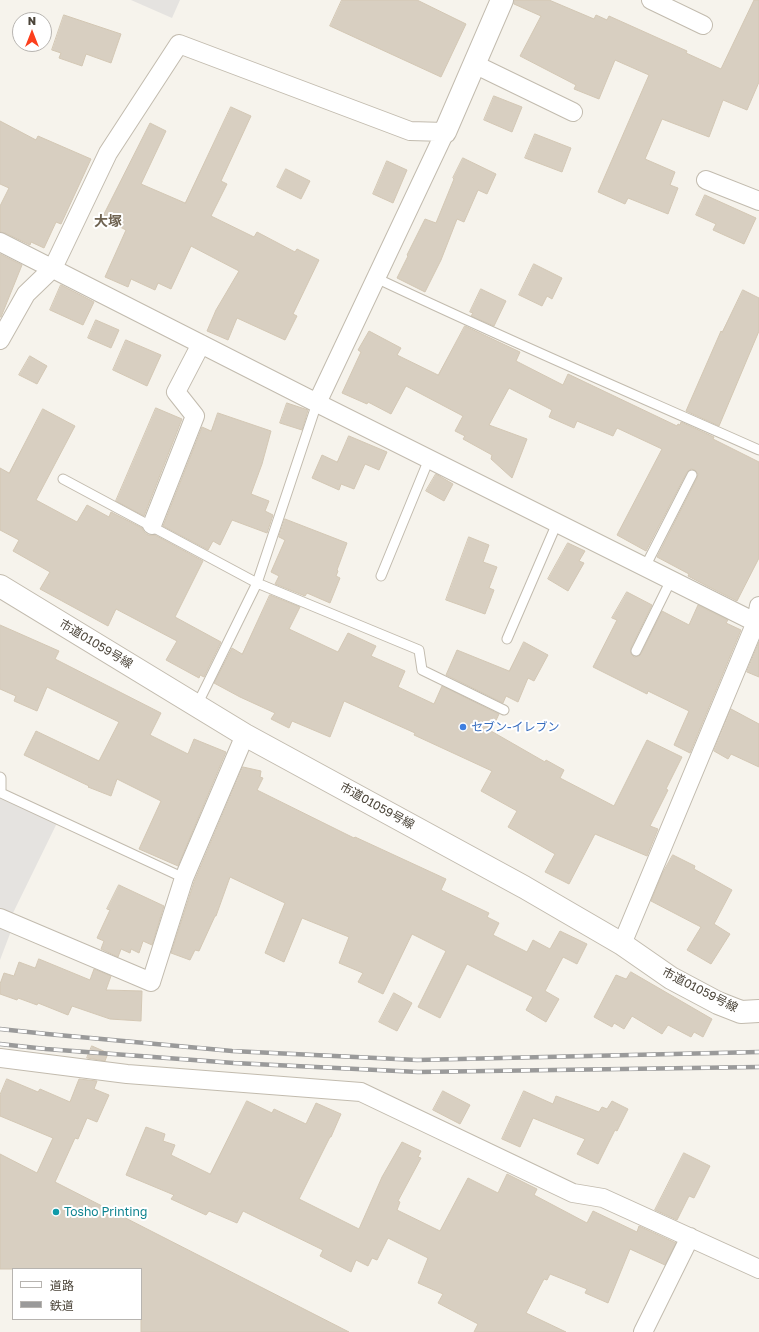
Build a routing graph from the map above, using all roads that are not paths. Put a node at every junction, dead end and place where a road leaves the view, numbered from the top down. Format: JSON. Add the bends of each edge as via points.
{"nodes":[{"id":1,"x":502,"y":0,"type":"edge"},
{"id":2,"x":651,"y":0,"type":"edge"},
{"id":3,"x":702,"y":25,"type":"dead end"},
{"id":4,"x":474,"y":64,"type":"junction"},
{"id":5,"x":573,"y":112,"type":"dead end"},
{"id":6,"x":445,"y":132,"type":"junction"},
{"id":7,"x":706,"y":180,"type":"dead end"},
{"id":8,"x":759,"y":201,"type":"edge"},
{"id":9,"x":0,"y":242,"type":"edge"},
{"id":10,"x":53,"y":268,"type":"junction"},
{"id":11,"x":376,"y":278,"type":"junction"},
{"id":12,"x":0,"y":340,"type":"edge"},
{"id":13,"x":201,"y":344,"type":"junction"},
{"id":14,"x":317,"y":403,"type":"junction"},
{"id":15,"x":759,"y":450,"type":"edge"},
{"id":16,"x":429,"y":459,"type":"junction"},
{"id":17,"x":692,"y":475,"type":"dead end"},
{"id":18,"x":63,"y":478,"type":"dead end"},
{"id":19,"x":557,"y":523,"type":"junction"},
{"id":20,"x":152,"y":525,"type":"junction"},
{"id":21,"x":645,"y":567,"type":"junction"},
{"id":22,"x":381,"y":576,"type":"dead end"},
{"id":23,"x":671,"y":580,"type":"junction"},
{"id":24,"x":257,"y":582,"type":"junction"},
{"id":25,"x":0,"y":586,"type":"edge"},
{"id":26,"x":758,"y":617,"type":"edge"},
{"id":27,"x":507,"y":638,"type":"dead end"},
{"id":28,"x":636,"y":651,"type":"dead end"},
{"id":29,"x":197,"y":705,"type":"junction"},
{"id":30,"x":504,"y":710,"type":"dead end"},
{"id":31,"x":245,"y":734,"type":"junction"},
{"id":32,"x":0,"y":777,"type":"edge"},
{"id":33,"x":184,"y":878,"type":"junction"},
{"id":34,"x":0,"y":918,"type":"edge"},
{"id":35,"x":622,"y":944,"type":"junction"},
{"id":36,"x":759,"y":1011,"type":"edge"},
{"id":37,"x":0,"y":1058,"type":"edge"},
{"id":38,"x":690,"y":1237,"type":"junction"},
{"id":39,"x":759,"y":1269,"type":"edge"},
{"id":40,"x":642,"y":1332,"type":"edge"}],
"edges":[{"from":1,"to":4,"type":"street"},
{"from":2,"to":3,"type":"street"},
{"from":4,"to":5,"type":"street"},
{"from":4,"to":6,"type":"street"},
{"from":6,"to":10,"type":"street","via":[[410,131],[179,44],[108,153]]},
{"from":6,"to":11,"type":"street"},
{"from":7,"to":8,"type":"street"},
{"from":9,"to":10,"type":"street"},
{"from":10,"to":12,"type":"street","via":[[26,294]]},
{"from":10,"to":13,"type":"street"},
{"from":11,"to":14,"type":"street"},
{"from":11,"to":15,"type":"lane","via":[[475,325]]},
{"from":13,"to":14,"type":"street"},
{"from":13,"to":20,"type":"street","via":[[176,392],[195,416]]},
{"from":14,"to":16,"type":"street"},
{"from":14,"to":24,"type":"lane"},
{"from":16,"to":19,"type":"street"},
{"from":16,"to":22,"type":"lane"},
{"from":17,"to":21,"type":"lane"},
{"from":18,"to":20,"type":"lane"},
{"from":19,"to":21,"type":"street"},
{"from":19,"to":27,"type":"lane"},
{"from":20,"to":24,"type":"lane"},
{"from":21,"to":23,"type":"street"},
{"from":23,"to":26,"type":"street"},
{"from":23,"to":28,"type":"lane"},
{"from":24,"to":29,"type":"lane"},
{"from":24,"to":30,"type":"lane","via":[[419,650],[422,670]]},
{"from":25,"to":29,"type":"street","name":"市道01059号線"},
{"from":26,"to":35,"type":"street"},
{"from":29,"to":31,"type":"street","name":"市道01059号線"},
{"from":31,"to":33,"type":"street"},
{"from":31,"to":35,"type":"street","name":"市道01059号線","via":[[524,887]]},
{"from":32,"to":33,"type":"lane","via":[[1,793]]},
{"from":33,"to":34,"type":"street","via":[[151,982]]},
{"from":35,"to":36,"type":"street","name":"市道01059号線","via":[[671,978],[718,1003],[741,1012]]},
{"from":37,"to":38,"type":"street","via":[[127,1074],[361,1092],[573,1193],[603,1198]]},
{"from":38,"to":39,"type":"street"},
{"from":38,"to":40,"type":"street"}]}
